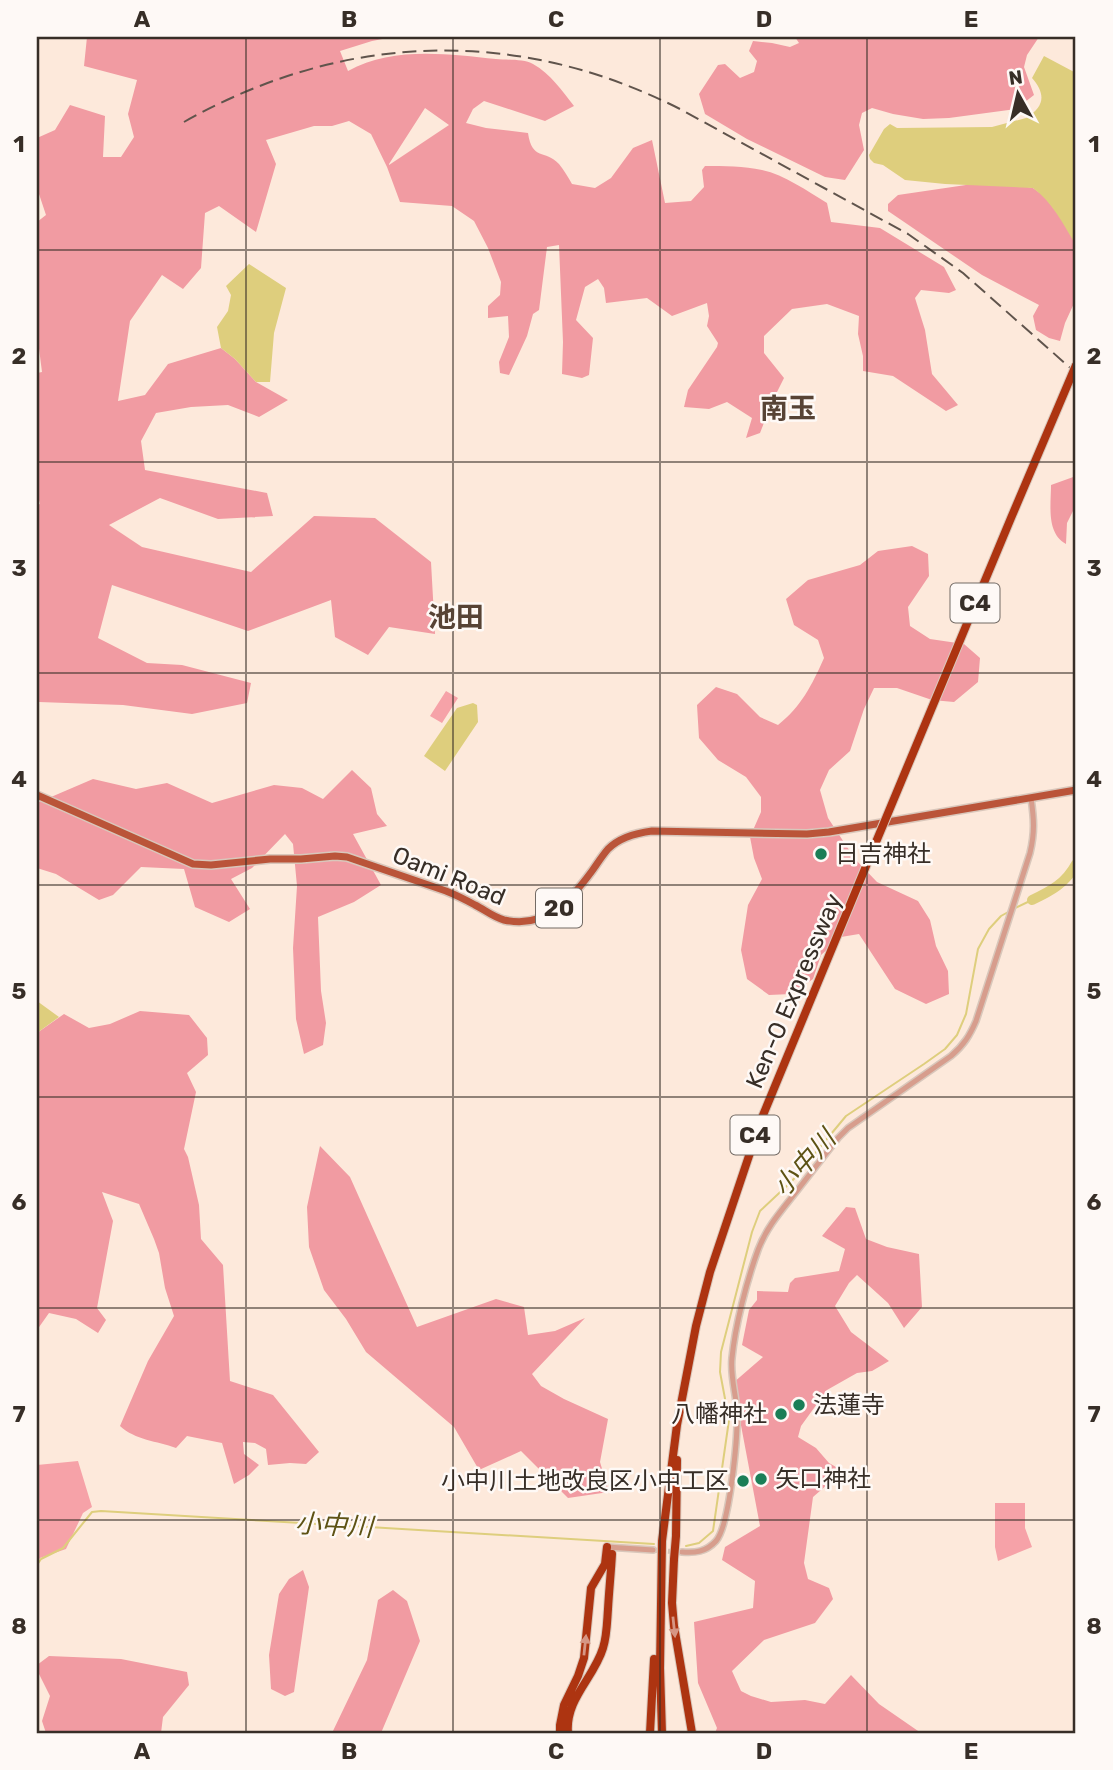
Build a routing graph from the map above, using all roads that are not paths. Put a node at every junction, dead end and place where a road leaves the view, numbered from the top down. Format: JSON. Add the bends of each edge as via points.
{"nodes":[{"id":1,"x":1076,"y":365,"type":"edge"},
{"id":2,"x":1076,"y":790,"type":"edge"},
{"id":3,"x":37,"y":795,"type":"edge"},
{"id":4,"x":1031,"y":797,"type":"junction"},
{"id":5,"x":718,"y":1248,"type":"junction"},
{"id":6,"x":677,"y":1460,"type":"junction"},
{"id":7,"x":662,"y":1541,"type":"junction"},
{"id":8,"x":610,"y":1547,"type":"junction"},
{"id":9,"x":653,"y":1550,"type":"tunnel mouth"},
{"id":10,"x":682,"y":1552,"type":"tunnel mouth"},
{"id":11,"x":560,"y":1733,"type":"edge"},
{"id":12,"x":568,"y":1733,"type":"edge"},
{"id":13,"x":650,"y":1733,"type":"edge"},
{"id":14,"x":664,"y":1733,"type":"edge"},
{"id":15,"x":692,"y":1733,"type":"edge"}],
"edges":[{"from":1,"to":5,"type":"highway","name":"Ken-O Expressway","number":"C4","bridge":true,"via":[[756,1133]]},
{"from":2,"to":4,"type":"main road","name":"Oami Road","number":"20"},
{"from":3,"to":4,"type":"main road","name":"Oami Road","number":"20","via":[[193,864],[347,857],[462,897],[495,917],[518,921],[543,917],[562,906],[608,850],[638,832],[807,834]]},
{"from":4,"to":10,"type":"street","via":[[1035,822],[1030,853],[976,1020],[962,1046],[848,1128],[766,1232],[734,1342],[737,1430],[726,1520],[711,1546],[695,1553]]},
{"from":5,"to":6,"type":"highway","name":"Ken-O Expressway","number":"C4","via":[[690,1373]]},
{"from":5,"to":7,"type":"highway","name":"Ken-O Expressway","number":"C4","via":[[687,1368]]},
{"from":6,"to":14,"type":"highway","name":"Ken-O Expressway","number":"C4","via":[[663,1612]]},
{"from":6,"to":15,"type":"highway","one_way":true,"bridge":true,"via":[[672,1603]]},
{"from":7,"to":13,"type":"highway"},
{"from":7,"to":14,"type":"highway","name":"Ken-O Expressway","number":"C4"},
{"from":8,"to":9,"type":"street"},
{"from":11,"to":8,"type":"highway","one_way":true,"via":[[564,1705],[584,1658],[591,1588]]},
{"from":8,"to":12,"type":"highway","via":[[603,1648],[572,1705]]}]}
